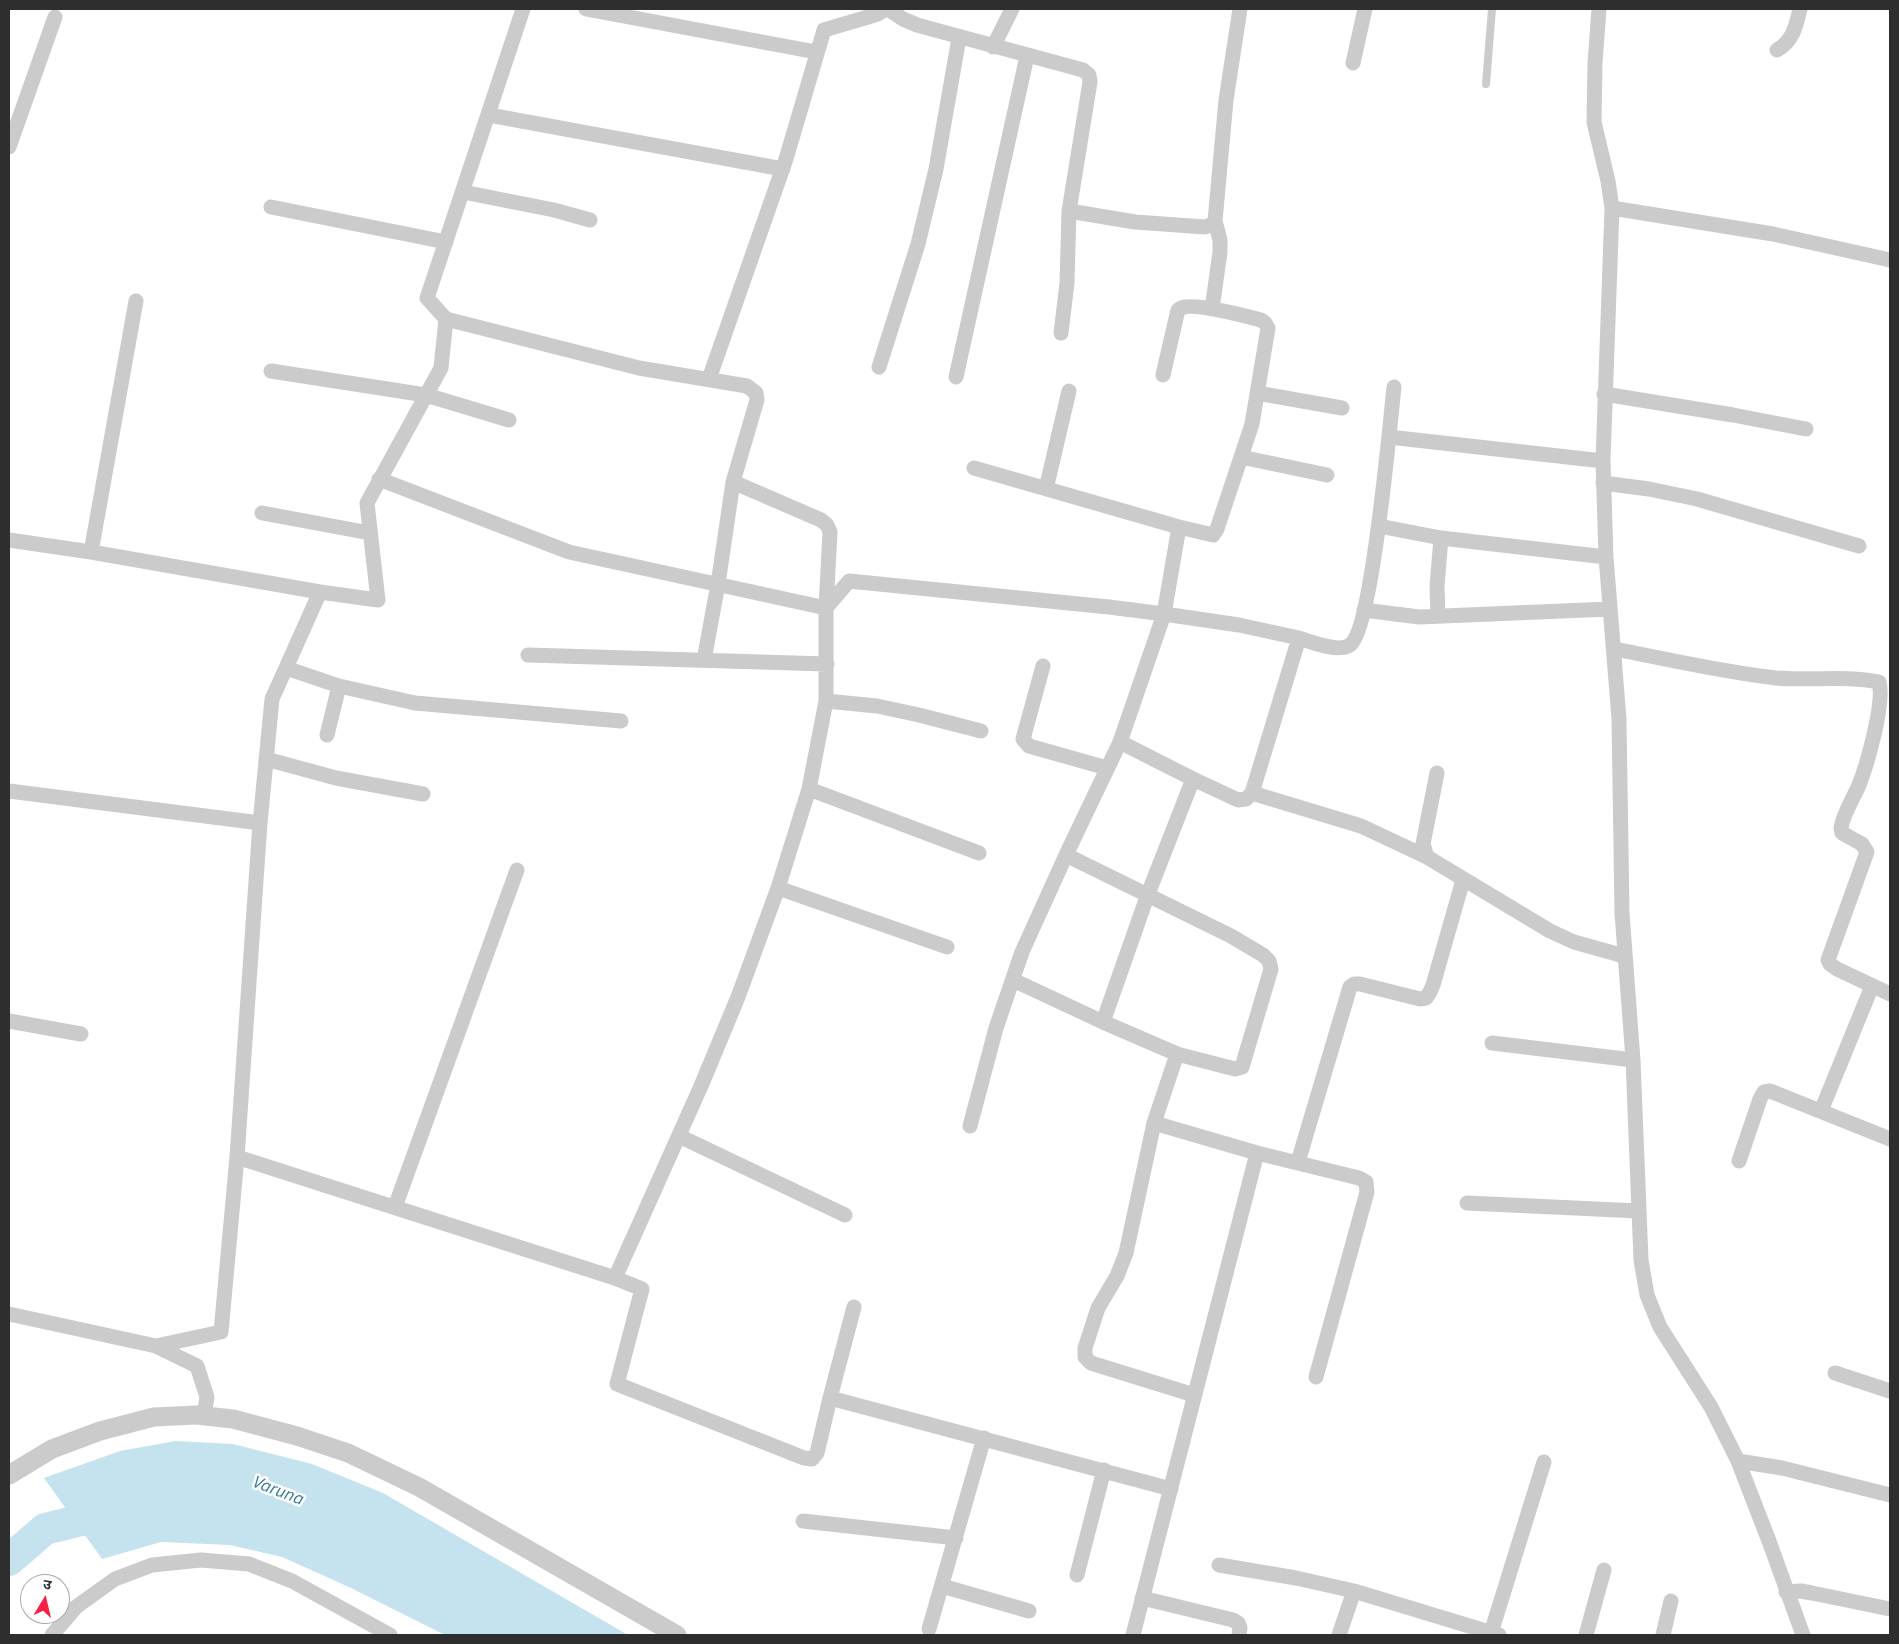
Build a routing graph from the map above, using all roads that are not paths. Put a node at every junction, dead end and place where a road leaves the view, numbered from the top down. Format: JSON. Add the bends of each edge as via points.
{"nodes":[{"id":1,"x":523,"y":9,"type":"edge"},
{"id":2,"x":586,"y":9,"type":"edge"},
{"id":3,"x":887,"y":9,"type":"edge"},
{"id":4,"x":1012,"y":9,"type":"edge"},
{"id":5,"x":1240,"y":9,"type":"edge"},
{"id":6,"x":1365,"y":9,"type":"edge"},
{"id":7,"x":1492,"y":9,"type":"edge"},
{"id":8,"x":1599,"y":9,"type":"edge"},
{"id":9,"x":1800,"y":9,"type":"edge"},
{"id":10,"x":54,"y":17,"type":"dead end"},
{"id":11,"x":959,"y":38,"type":"junction"},
{"id":12,"x":993,"y":47,"type":"junction"},
{"id":13,"x":1777,"y":50,"type":"dead end"},
{"id":14,"x":816,"y":52,"type":"junction"},
{"id":15,"x":1027,"y":56,"type":"junction"},
{"id":16,"x":1354,"y":63,"type":"dead end"},
{"id":17,"x":1486,"y":84,"type":"dead end"},
{"id":18,"x":489,"y":115,"type":"junction"},
{"id":19,"x":9,"y":148,"type":"edge"},
{"id":20,"x":783,"y":169,"type":"junction"},
{"id":21,"x":463,"y":192,"type":"junction"},
{"id":22,"x":271,"y":207,"type":"dead end"},
{"id":23,"x":1612,"y":208,"type":"junction"},
{"id":24,"x":1070,"y":211,"type":"junction"},
{"id":25,"x":590,"y":220,"type":"dead end"},
{"id":26,"x":1215,"y":221,"type":"junction"},
{"id":27,"x":446,"y":242,"type":"junction"},
{"id":28,"x":1890,"y":260,"type":"edge"},
{"id":29,"x":136,"y":302,"type":"dead end"},
{"id":30,"x":1212,"y":309,"type":"junction"},
{"id":31,"x":446,"y":319,"type":"junction"},
{"id":32,"x":1062,"y":333,"type":"dead end"},
{"id":33,"x":879,"y":367,"type":"dead end"},
{"id":34,"x":271,"y":371,"type":"dead end"},
{"id":35,"x":1162,"y":374,"type":"dead end"},
{"id":36,"x":956,"y":377,"type":"dead end"},
{"id":37,"x":709,"y":380,"type":"junction"},
{"id":38,"x":1394,"y":387,"type":"dead end"},
{"id":39,"x":1069,"y":391,"type":"dead end"},
{"id":40,"x":1257,"y":393,"type":"junction"},
{"id":41,"x":1604,"y":394,"type":"junction"},
{"id":42,"x":426,"y":395,"type":"junction"},
{"id":43,"x":1342,"y":408,"type":"dead end"},
{"id":44,"x":509,"y":420,"type":"dead end"},
{"id":45,"x":1806,"y":429,"type":"dead end"},
{"id":46,"x":1389,"y":437,"type":"junction"},
{"id":47,"x":1241,"y":457,"type":"junction"},
{"id":48,"x":1602,"y":461,"type":"junction"},
{"id":49,"x":974,"y":468,"type":"dead end"},
{"id":50,"x":1327,"y":475,"type":"dead end"},
{"id":51,"x":380,"y":480,"type":"junction"},
{"id":52,"x":733,"y":482,"type":"junction"},
{"id":53,"x":1603,"y":484,"type":"junction"},
{"id":54,"x":1046,"y":489,"type":"junction"},
{"id":55,"x":262,"y":513,"type":"dead end"},
{"id":56,"x":1379,"y":526,"type":"junction"},
{"id":57,"x":1179,"y":527,"type":"junction"},
{"id":58,"x":370,"y":533,"type":"junction"},
{"id":59,"x":1441,"y":538,"type":"junction"},
{"id":60,"x":9,"y":540,"type":"edge"},
{"id":61,"x":1859,"y":546,"type":"dead end"},
{"id":62,"x":91,"y":552,"type":"junction"},
{"id":63,"x":1606,"y":557,"type":"junction"},
{"id":64,"x":718,"y":584,"type":"junction"},
{"id":65,"x":320,"y":592,"type":"junction"},
{"id":66,"x":826,"y":608,"type":"junction"},
{"id":67,"x":1610,"y":609,"type":"junction"},
{"id":68,"x":1364,"y":610,"type":"junction"},
{"id":69,"x":1164,"y":614,"type":"junction"},
{"id":70,"x":1438,"y":616,"type":"junction"},
{"id":71,"x":1299,"y":638,"type":"junction"},
{"id":72,"x":1614,"y":649,"type":"junction"},
{"id":73,"x":528,"y":654,"type":"dead end"},
{"id":74,"x":704,"y":660,"type":"junction"},
{"id":75,"x":827,"y":664,"type":"junction"},
{"id":76,"x":1043,"y":666,"type":"dead end"},
{"id":77,"x":286,"y":668,"type":"junction"},
{"id":78,"x":339,"y":686,"type":"junction"},
{"id":79,"x":826,"y":701,"type":"junction"},
{"id":80,"x":621,"y":721,"type":"dead end"},
{"id":81,"x":981,"y":731,"type":"dead end"},
{"id":82,"x":327,"y":735,"type":"dead end"},
{"id":83,"x":1120,"y":742,"type":"junction"},
{"id":84,"x":266,"y":759,"type":"junction"},
{"id":85,"x":1108,"y":768,"type":"junction"},
{"id":86,"x":1437,"y":774,"type":"dead end"},
{"id":87,"x":1193,"y":779,"type":"junction"},
{"id":88,"x":9,"y":790,"type":"edge"},
{"id":89,"x":809,"y":790,"type":"junction"},
{"id":90,"x":1252,"y":793,"type":"junction"},
{"id":91,"x":423,"y":794,"type":"dead end"},
{"id":92,"x":260,"y":823,"type":"junction"},
{"id":93,"x":978,"y":853,"type":"dead end"},
{"id":94,"x":1066,"y":855,"type":"junction"},
{"id":95,"x":1426,"y":857,"type":"junction"},
{"id":96,"x":517,"y":870,"type":"dead end"},
{"id":97,"x":1463,"y":880,"type":"junction"},
{"id":98,"x":778,"y":888,"type":"junction"},
{"id":99,"x":1148,"y":894,"type":"junction"},
{"id":100,"x":947,"y":947,"type":"dead end"},
{"id":101,"x":1624,"y":956,"type":"junction"},
{"id":102,"x":1012,"y":980,"type":"junction"},
{"id":103,"x":1872,"y":986,"type":"junction"},
{"id":104,"x":1890,"y":994,"type":"edge"},
{"id":105,"x":9,"y":1021,"type":"edge"},
{"id":106,"x":1103,"y":1022,"type":"junction"},
{"id":107,"x":81,"y":1034,"type":"dead end"},
{"id":108,"x":1492,"y":1043,"type":"dead end"},
{"id":109,"x":1177,"y":1054,"type":"junction"},
{"id":110,"x":1633,"y":1060,"type":"junction"},
{"id":111,"x":1821,"y":1110,"type":"junction"},
{"id":112,"x":1154,"y":1123,"type":"junction"},
{"id":113,"x":970,"y":1126,"type":"dead end"},
{"id":114,"x":678,"y":1136,"type":"junction"},
{"id":115,"x":1890,"y":1139,"type":"edge"},
{"id":116,"x":1257,"y":1153,"type":"junction"},
{"id":117,"x":237,"y":1156,"type":"junction"},
{"id":118,"x":1738,"y":1161,"type":"dead end"},
{"id":119,"x":1298,"y":1162,"type":"junction"},
{"id":120,"x":1467,"y":1203,"type":"dead end"},
{"id":121,"x":396,"y":1207,"type":"junction"},
{"id":122,"x":1639,"y":1211,"type":"junction"},
{"id":123,"x":845,"y":1215,"type":"dead end"},
{"id":124,"x":615,"y":1278,"type":"junction"},
{"id":125,"x":854,"y":1307,"type":"dead end"},
{"id":126,"x":9,"y":1314,"type":"edge"},
{"id":127,"x":156,"y":1346,"type":"junction"},
{"id":128,"x":1835,"y":1373,"type":"dead end"},
{"id":129,"x":1316,"y":1377,"type":"dead end"},
{"id":130,"x":1890,"y":1391,"type":"edge"},
{"id":131,"x":1194,"y":1395,"type":"junction"},
{"id":132,"x":830,"y":1398,"type":"junction"},
{"id":133,"x":204,"y":1416,"type":"junction"},
{"id":134,"x":984,"y":1438,"type":"junction"},
{"id":135,"x":1738,"y":1461,"type":"junction"},
{"id":136,"x":1544,"y":1462,"type":"dead end"},
{"id":137,"x":1104,"y":1470,"type":"junction"},
{"id":138,"x":9,"y":1475,"type":"edge"},
{"id":139,"x":1171,"y":1489,"type":"junction"},
{"id":140,"x":1890,"y":1495,"type":"edge"},
{"id":141,"x":803,"y":1522,"type":"dead end"},
{"id":142,"x":956,"y":1538,"type":"junction"},
{"id":143,"x":1219,"y":1565,"type":"dead end"},
{"id":144,"x":1604,"y":1570,"type":"dead end"},
{"id":145,"x":1077,"y":1575,"type":"dead end"},
{"id":146,"x":942,"y":1586,"type":"junction"},
{"id":147,"x":1354,"y":1591,"type":"junction"},
{"id":148,"x":1786,"y":1592,"type":"junction"},
{"id":149,"x":1142,"y":1598,"type":"junction"},
{"id":150,"x":1671,"y":1601,"type":"dead end"},
{"id":151,"x":1890,"y":1609,"type":"edge"},
{"id":152,"x":1029,"y":1611,"type":"dead end"},
{"id":153,"x":929,"y":1629,"type":"dead end"},
{"id":154,"x":1453,"y":1629,"type":"edge"},
{"id":155,"x":1495,"y":1634,"type":"edge"},
{"id":156,"x":52,"y":1635,"type":"edge"},
{"id":157,"x":390,"y":1635,"type":"edge"},
{"id":158,"x":677,"y":1635,"type":"edge"},
{"id":159,"x":1133,"y":1635,"type":"edge"},
{"id":160,"x":1238,"y":1635,"type":"edge"},
{"id":161,"x":1339,"y":1635,"type":"edge"},
{"id":162,"x":1586,"y":1635,"type":"edge"},
{"id":163,"x":1663,"y":1635,"type":"edge"},
{"id":164,"x":1803,"y":1635,"type":"edge"}],
"edges":[{"from":1,"to":18,"type":"street"},
{"from":2,"to":14,"type":"street"},
{"from":3,"to":11,"type":"street","via":[[917,25]]},
{"from":3,"to":14,"type":"street","via":[[824,30]]},
{"from":4,"to":12,"type":"street"},
{"from":5,"to":26,"type":"street","via":[[1226,100]]},
{"from":6,"to":16,"type":"street"},
{"from":7,"to":17,"type":"lane"},
{"from":8,"to":23,"type":"street","via":[[1594,122]]},
{"from":9,"to":13,"type":"street","via":[[1792,36]]},
{"from":10,"to":19,"type":"street"},
{"from":11,"to":12,"type":"street"},
{"from":11,"to":33,"type":"street","via":[[936,169],[918,244]]},
{"from":12,"to":15,"type":"street"},
{"from":14,"to":20,"type":"street"},
{"from":15,"to":24,"type":"street","via":[[1083,70],[1089,75]]},
{"from":15,"to":36,"type":"street"},
{"from":18,"to":20,"type":"street"},
{"from":18,"to":21,"type":"street"},
{"from":20,"to":37,"type":"street"},
{"from":21,"to":25,"type":"street"},
{"from":21,"to":27,"type":"street"},
{"from":22,"to":27,"type":"street"},
{"from":23,"to":28,"type":"street","via":[[1773,234]]},
{"from":23,"to":41,"type":"street"},
{"from":24,"to":26,"type":"street","via":[[1135,222],[1205,227]]},
{"from":24,"to":32,"type":"street"},
{"from":26,"to":30,"type":"street","via":[[1220,252]]},
{"from":27,"to":31,"type":"street","via":[[427,298]]},
{"from":29,"to":62,"type":"street"},
{"from":30,"to":35,"type":"street","via":[[1179,309]]},
{"from":30,"to":40,"type":"street","via":[[1265,322],[1268,328]]},
{"from":31,"to":37,"type":"street","via":[[639,368]]},
{"from":31,"to":42,"type":"street","via":[[441,368]]},
{"from":34,"to":42,"type":"street"},
{"from":37,"to":52,"type":"street","via":[[747,386],[757,396]]},
{"from":38,"to":46,"type":"street"},
{"from":39,"to":54,"type":"street"},
{"from":40,"to":43,"type":"street"},
{"from":40,"to":47,"type":"street","via":[[1252,424]]},
{"from":41,"to":45,"type":"street"},
{"from":41,"to":48,"type":"street"},
{"from":42,"to":44,"type":"street"},
{"from":42,"to":51,"type":"street"},
{"from":46,"to":48,"type":"street"},
{"from":46,"to":56,"type":"street"},
{"from":47,"to":50,"type":"street"},
{"from":47,"to":57,"type":"street","via":[[1215,533]]},
{"from":48,"to":53,"type":"street"},
{"from":49,"to":54,"type":"street"},
{"from":51,"to":58,"type":"street","via":[[366,503]]},
{"from":51,"to":64,"type":"street","via":[[569,552]]},
{"from":52,"to":64,"type":"street"},
{"from":52,"to":66,"type":"street","via":[[826,525],[830,532]]},
{"from":53,"to":61,"type":"street","via":[[1697,499]]},
{"from":53,"to":63,"type":"street"},
{"from":54,"to":57,"type":"street"},
{"from":55,"to":58,"type":"street"},
{"from":56,"to":59,"type":"street"},
{"from":56,"to":68,"type":"street"},
{"from":57,"to":69,"type":"street"},
{"from":58,"to":65,"type":"street","via":[[378,600]]},
{"from":59,"to":63,"type":"street"},
{"from":59,"to":70,"type":"street"},
{"from":60,"to":62,"type":"street"},
{"from":62,"to":65,"type":"street"},
{"from":63,"to":67,"type":"street"},
{"from":64,"to":66,"type":"street"},
{"from":64,"to":74,"type":"street"},
{"from":65,"to":77,"type":"street"},
{"from":66,"to":69,"type":"street","via":[[848,581]]},
{"from":66,"to":75,"type":"street"},
{"from":67,"to":70,"type":"street"},
{"from":67,"to":72,"type":"street"},
{"from":68,"to":70,"type":"street"},
{"from":68,"to":71,"type":"street","via":[[1357,636],[1345,648]]},
{"from":69,"to":71,"type":"street"},
{"from":69,"to":83,"type":"street"},
{"from":71,"to":90,"type":"street"},
{"from":72,"to":101,"type":"street","via":[[1619,719]]},
{"from":72,"to":103,"type":"street","via":[[1775,678],[1879,682],[1879,703],[1865,767],[1840,828],[1842,833],[1862,844],[1867,852],[1828,960],[1837,969]]},
{"from":73,"to":74,"type":"street"},
{"from":74,"to":75,"type":"street"},
{"from":75,"to":79,"type":"street"},
{"from":76,"to":85,"type":"street","via":[[1023,739],[1029,746]]},
{"from":77,"to":78,"type":"street"},
{"from":77,"to":84,"type":"street","via":[[272,699]]},
{"from":78,"to":80,"type":"street","via":[[415,703]]},
{"from":78,"to":82,"type":"street"},
{"from":79,"to":81,"type":"street","via":[[885,708]]},
{"from":79,"to":89,"type":"street"},
{"from":83,"to":85,"type":"street"},
{"from":83,"to":87,"type":"street"},
{"from":84,"to":91,"type":"street","via":[[336,778]]},
{"from":84,"to":92,"type":"street"},
{"from":85,"to":94,"type":"street"},
{"from":86,"to":95,"type":"street","via":[[1423,844]]},
{"from":87,"to":90,"type":"street","via":[[1238,800],[1246,799]]},
{"from":87,"to":99,"type":"street"},
{"from":88,"to":92,"type":"street"},
{"from":89,"to":93,"type":"street"},
{"from":89,"to":98,"type":"street"},
{"from":90,"to":95,"type":"street","via":[[1361,826]]},
{"from":92,"to":117,"type":"street"},
{"from":94,"to":99,"type":"street"},
{"from":94,"to":102,"type":"street"},
{"from":95,"to":97,"type":"street"},
{"from":96,"to":121,"type":"street"},
{"from":97,"to":101,"type":"street","via":[[1550,931]]},
{"from":97,"to":119,"type":"street","via":[[1433,985],[1426,998],[1360,984],[1350,987]]},
{"from":98,"to":100,"type":"street"},
{"from":98,"to":114,"type":"street","via":[[738,997]]},
{"from":99,"to":106,"type":"street"},
{"from":99,"to":109,"type":"street","via":[[1263,955],[1271,969],[1242,1067],[1234,1069]]},
{"from":101,"to":110,"type":"street"},
{"from":102,"to":106,"type":"street"},
{"from":102,"to":113,"type":"street"},
{"from":103,"to":104,"type":"street"},
{"from":103,"to":111,"type":"street"},
{"from":105,"to":107,"type":"street"},
{"from":106,"to":109,"type":"street"},
{"from":108,"to":110,"type":"street"},
{"from":109,"to":112,"type":"street"},
{"from":110,"to":122,"type":"street"},
{"from":111,"to":115,"type":"street"},
{"from":111,"to":118,"type":"street","via":[[1770,1091],[1764,1092]]},
{"from":112,"to":116,"type":"street"},
{"from":112,"to":131,"type":"street","via":[[1126,1253],[1098,1308],[1084,1348],[1091,1363]]},
{"from":114,"to":123,"type":"street"},
{"from":114,"to":124,"type":"street"},
{"from":116,"to":119,"type":"street"},
{"from":116,"to":131,"type":"street"},
{"from":117,"to":121,"type":"street"},
{"from":117,"to":127,"type":"street","via":[[221,1332]]},
{"from":119,"to":129,"type":"street","via":[[1360,1178],[1366,1182],[1367,1192]]},
{"from":120,"to":122,"type":"street"},
{"from":121,"to":124,"type":"street"},
{"from":122,"to":135,"type":"street","via":[[1646,1296],[1660,1327],[1711,1407]]},
{"from":124,"to":132,"type":"street","via":[[642,1289],[617,1384],[812,1459],[817,1453]]},
{"from":125,"to":132,"type":"street"},
{"from":126,"to":127,"type":"street"},
{"from":127,"to":133,"type":"street","via":[[197,1366],[207,1397]]},
{"from":128,"to":130,"type":"street"},
{"from":131,"to":139,"type":"street"},
{"from":132,"to":134,"type":"street"},
{"from":133,"to":138,"type":"street","via":[[154,1417],[100,1431],[52,1449]]},
{"from":133,"to":158,"type":"street","via":[[233,1419],[348,1453],[419,1487]]},
{"from":134,"to":137,"type":"street"},
{"from":134,"to":142,"type":"street"},
{"from":135,"to":140,"type":"street","via":[[1782,1468]]},
{"from":135,"to":148,"type":"street"},
{"from":136,"to":155,"type":"street"},
{"from":137,"to":139,"type":"street"},
{"from":137,"to":145,"type":"street"},
{"from":139,"to":149,"type":"street"},
{"from":141,"to":142,"type":"street"},
{"from":142,"to":146,"type":"street"},
{"from":143,"to":147,"type":"street"},
{"from":144,"to":162,"type":"street"},
{"from":146,"to":152,"type":"street"},
{"from":146,"to":153,"type":"street"},
{"from":147,"to":154,"type":"street"},
{"from":147,"to":161,"type":"street"},
{"from":148,"to":151,"type":"street","via":[[1800,1591]]},
{"from":148,"to":164,"type":"street"},
{"from":149,"to":159,"type":"street"},
{"from":149,"to":160,"type":"street","via":[[1233,1620],[1240,1628]]},
{"from":150,"to":163,"type":"street"},
{"from":154,"to":155,"type":"street"},
{"from":156,"to":157,"type":"street","via":[[76,1607],[115,1579],[152,1564],[200,1560],[250,1564],[292,1581]]}]}
